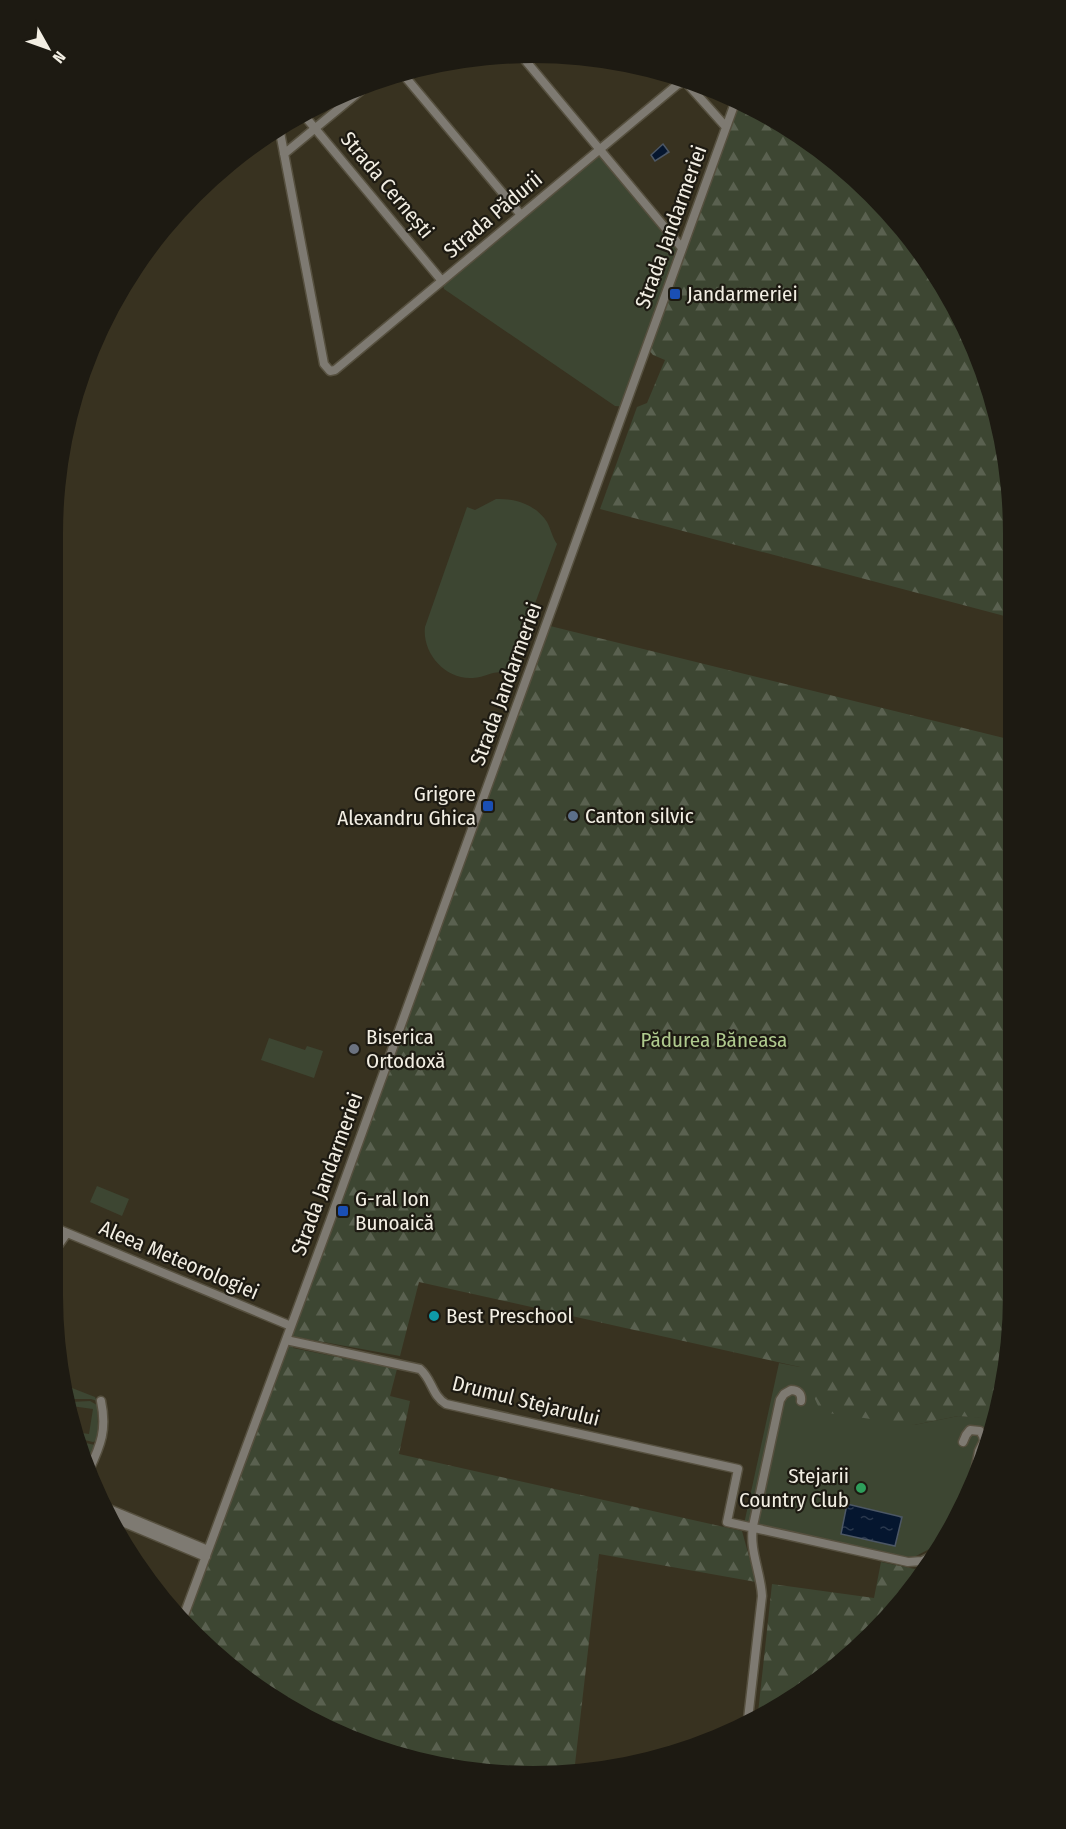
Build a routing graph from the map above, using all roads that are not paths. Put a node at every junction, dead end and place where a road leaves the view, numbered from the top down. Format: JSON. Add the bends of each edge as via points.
{"nodes":[{"id":1,"x":528,"y":63,"type":"edge"},
{"id":2,"x":408,"y":80,"type":"edge"},
{"id":3,"x":678,"y":86,"type":"edge"},
{"id":4,"x":696,"y":92,"type":"edge"},
{"id":5,"x":348,"y":101,"type":"edge"},
{"id":6,"x":733,"y":108,"type":"edge"},
{"id":7,"x":308,"y":120,"type":"edge"},
{"id":8,"x":315,"y":128,"type":"junction"},
{"id":9,"x":726,"y":128,"type":"junction"},
{"id":10,"x":281,"y":137,"type":"edge"},
{"id":11,"x":600,"y":149,"type":"junction"},
{"id":12,"x":284,"y":154,"type":"junction"},
{"id":13,"x":521,"y":215,"type":"junction"},
{"id":14,"x":682,"y":248,"type":"junction"},
{"id":15,"x":442,"y":281,"type":"junction"},
{"id":16,"x":63,"y":1231,"type":"edge"},
{"id":17,"x":67,"y":1233,"type":"junction"},
{"id":18,"x":63,"y":1238,"type":"edge"},
{"id":19,"x":291,"y":1326,"type":"junction"},
{"id":20,"x":286,"y":1340,"type":"junction"},
{"id":21,"x":101,"y":1401,"type":"dead end"},
{"id":22,"x":801,"y":1401,"type":"dead end"},
{"id":23,"x":982,"y":1434,"type":"edge"},
{"id":24,"x":963,"y":1442,"type":"dead end"},
{"id":25,"x":93,"y":1460,"type":"edge"},
{"id":26,"x":115,"y":1512,"type":"edge"},
{"id":27,"x":121,"y":1522,"type":"edge"},
{"id":28,"x":753,"y":1527,"type":"junction"},
{"id":29,"x":207,"y":1554,"type":"junction"},
{"id":30,"x":921,"y":1561,"type":"edge"},
{"id":31,"x":185,"y":1612,"type":"edge"},
{"id":32,"x":749,"y":1714,"type":"edge"}],
"edges":[{"from":1,"to":11,"type":"street"},
{"from":2,"to":13,"type":"street"},
{"from":3,"to":11,"type":"street","name":"Strada Pădurii"},
{"from":4,"to":9,"type":"street"},
{"from":5,"to":8,"type":"street"},
{"from":6,"to":9,"type":"street","name":"Strada Jandarmeriei"},
{"from":7,"to":8,"type":"street","name":"Strada Cernești"},
{"from":8,"to":12,"type":"street"},
{"from":8,"to":15,"type":"street","name":"Strada Cernești"},
{"from":9,"to":14,"type":"street","name":"Strada Jandarmeriei"},
{"from":10,"to":12,"type":"street"},
{"from":11,"to":13,"type":"street","name":"Strada Pădurii"},
{"from":11,"to":14,"type":"street"},
{"from":12,"to":15,"type":"street","name":"Strada Pădurii","via":[[324,364],[330,371]]},
{"from":13,"to":15,"type":"street","name":"Strada Pădurii"},
{"from":14,"to":19,"type":"street","name":"Strada Jandarmeriei"},
{"from":16,"to":17,"type":"street","name":"Aleea Meteorologiei"},
{"from":17,"to":18,"type":"street"},
{"from":17,"to":19,"type":"street","name":"Aleea Meteorologiei"},
{"from":19,"to":20,"type":"street","name":"Strada Jandarmeriei"},
{"from":20,"to":28,"type":"street","name":"Drumul Stejarului","via":[[420,1369],[446,1404],[738,1468],[727,1522]]},
{"from":20,"to":29,"type":"street","name":"Strada Jandarmeriei"},
{"from":21,"to":25,"type":"street","via":[[104,1430]]},
{"from":22,"to":28,"type":"street","via":[[794,1390],[780,1400]]},
{"from":23,"to":24,"type":"street","via":[[970,1431]]},
{"from":26,"to":29,"type":"street"},
{"from":27,"to":29,"type":"street"},
{"from":28,"to":30,"type":"street","via":[[908,1562]]},
{"from":28,"to":32,"type":"street","via":[[762,1596]]},
{"from":29,"to":31,"type":"street","name":"Strada Jandarmeriei"}]}
